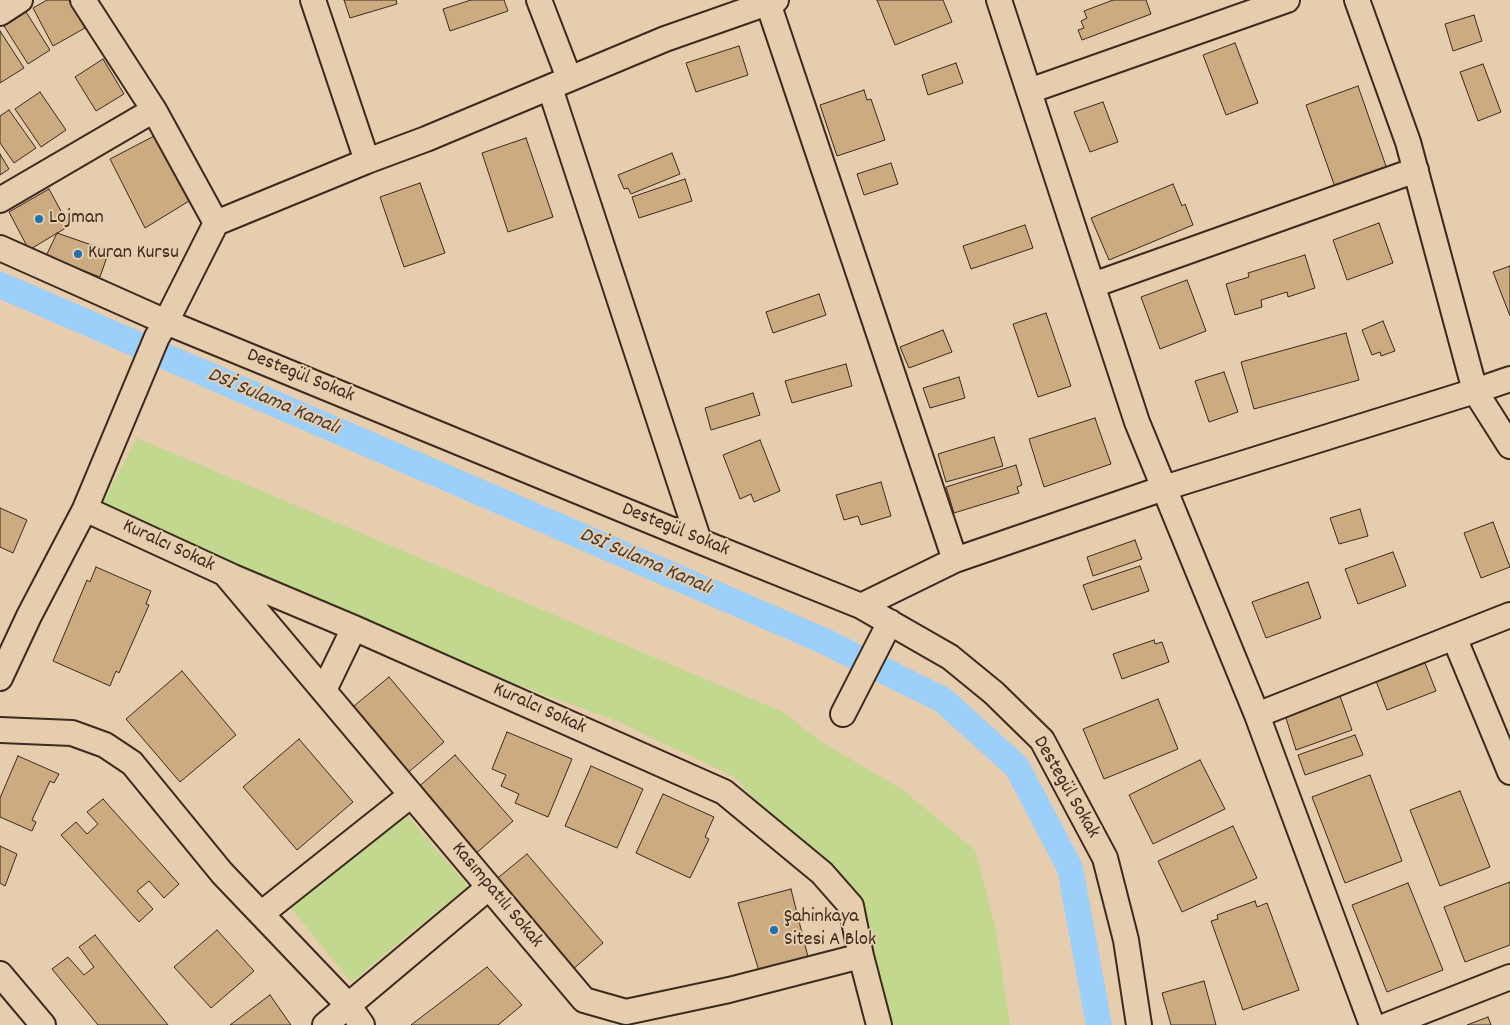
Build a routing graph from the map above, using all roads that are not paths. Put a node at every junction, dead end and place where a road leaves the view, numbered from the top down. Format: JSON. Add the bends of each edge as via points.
{"nodes":[{"id":1,"x":20,"y":0,"type":"edge"},
{"id":2,"x":83,"y":0,"type":"edge"},
{"id":3,"x":313,"y":0,"type":"edge"},
{"id":4,"x":539,"y":0,"type":"edge"},
{"id":5,"x":999,"y":0,"type":"edge"},
{"id":6,"x":1287,"y":0,"type":"edge"},
{"id":7,"x":1357,"y":0,"type":"edge"},
{"id":8,"x":770,"y":1,"type":"edge"},
{"id":9,"x":0,"y":13,"type":"edge"},
{"id":10,"x":559,"y":83,"type":"junction"},
{"id":11,"x":1029,"y":91,"type":"junction"},
{"id":12,"x":154,"y":110,"type":"junction"},
{"id":13,"x":368,"y":161,"type":"junction"},
{"id":14,"x":1416,"y":170,"type":"junction"},
{"id":15,"x":0,"y":200,"type":"edge"},
{"id":16,"x":216,"y":223,"type":"junction"},
{"id":17,"x":0,"y":248,"type":"edge"},
{"id":18,"x":1093,"y":285,"type":"junction"},
{"id":19,"x":162,"y":330,"type":"junction"},
{"id":20,"x":1510,"y":378,"type":"edge"},
{"id":21,"x":1476,"y":391,"type":"junction"},
{"id":22,"x":1510,"y":446,"type":"edge"},
{"id":23,"x":1164,"y":488,"type":"junction"},
{"id":24,"x":85,"y":508,"type":"junction"},
{"id":25,"x":699,"y":541,"type":"junction"},
{"id":26,"x":955,"y":560,"type":"junction"},
{"id":27,"x":225,"y":573,"type":"junction"},
{"id":28,"x":862,"y":606,"type":"junction"},
{"id":29,"x":1510,"y":615,"type":"edge"},
{"id":30,"x":890,"y":622,"type":"junction"},
{"id":31,"x":354,"y":628,"type":"junction"},
{"id":32,"x":1454,"y":637,"type":"junction"},
{"id":33,"x":0,"y":678,"type":"edge"},
{"id":34,"x":324,"y":690,"type":"junction"},
{"id":35,"x":842,"y":714,"type":"dead end"},
{"id":36,"x":1257,"y":715,"type":"junction"},
{"id":37,"x":0,"y":730,"type":"edge"},
{"id":38,"x":1510,"y":772,"type":"edge"},
{"id":39,"x":411,"y":795,"type":"junction"},
{"id":40,"x":488,"y":888,"type":"junction"},
{"id":41,"x":261,"y":914,"type":"junction"},
{"id":42,"x":860,"y":956,"type":"junction"},
{"id":43,"x":0,"y":974,"type":"edge"},
{"id":44,"x":1510,"y":977,"type":"edge"},
{"id":45,"x":348,"y":1005,"type":"junction"},
{"id":46,"x":43,"y":1025,"type":"edge"},
{"id":47,"x":326,"y":1025,"type":"edge"},
{"id":48,"x":362,"y":1025,"type":"edge"},
{"id":49,"x":879,"y":1025,"type":"edge"},
{"id":50,"x":1139,"y":1025,"type":"edge"},
{"id":51,"x":1372,"y":1025,"type":"edge"},
{"id":52,"x":1388,"y":1025,"type":"edge"}],
"edges":[{"from":1,"to":9,"type":"street"},
{"from":2,"to":12,"type":"street"},
{"from":3,"to":13,"type":"street"},
{"from":4,"to":10,"type":"street"},
{"from":5,"to":11,"type":"street"},
{"from":6,"to":11,"type":"street"},
{"from":7,"to":14,"type":"street"},
{"from":8,"to":10,"type":"street","via":[[665,39]]},
{"from":8,"to":26,"type":"street"},
{"from":10,"to":13,"type":"street"},
{"from":10,"to":25,"type":"street"},
{"from":11,"to":18,"type":"street"},
{"from":12,"to":15,"type":"street"},
{"from":12,"to":16,"type":"street"},
{"from":13,"to":16,"type":"street"},
{"from":14,"to":18,"type":"street"},
{"from":14,"to":21,"type":"street"},
{"from":16,"to":19,"type":"street"},
{"from":17,"to":19,"type":"street","name":"Destegül Sokak"},
{"from":18,"to":23,"type":"street","via":[[1137,422]]},
{"from":19,"to":24,"type":"street"},
{"from":19,"to":25,"type":"street","name":"Destegül Sokak"},
{"from":20,"to":21,"type":"street"},
{"from":21,"to":22,"type":"street"},
{"from":21,"to":23,"type":"street"},
{"from":23,"to":26,"type":"street"},
{"from":23,"to":36,"type":"street"},
{"from":24,"to":27,"type":"street","name":"Kuralcı Sokak"},
{"from":24,"to":33,"type":"street"},
{"from":25,"to":28,"type":"street","name":"Destegül Sokak"},
{"from":26,"to":28,"type":"street"},
{"from":27,"to":31,"type":"street","name":"Kuralcı Sokak"},
{"from":27,"to":34,"type":"street","name":"Kasımpatılı Sokak"},
{"from":28,"to":30,"type":"street","name":"Destegül Sokak"},
{"from":29,"to":32,"type":"street"},
{"from":30,"to":35,"type":"street"},
{"from":30,"to":50,"type":"street","name":"Destegül Sokak","via":[[950,657],[994,693],[1042,740],[1105,858],[1126,940]]},
{"from":31,"to":34,"type":"street"},
{"from":31,"to":42,"type":"street","name":"Kuralcı Sokak","via":[[724,792],[822,873],[851,906]]},
{"from":32,"to":36,"type":"street"},
{"from":32,"to":38,"type":"street"},
{"from":34,"to":39,"type":"street","name":"Kasımpatılı Sokak"},
{"from":36,"to":51,"type":"street"},
{"from":37,"to":41,"type":"street","via":[[72,733],[105,745],[132,763],[222,873]]},
{"from":39,"to":40,"type":"street","name":"Kasımpatılı Sokak"},
{"from":39,"to":41,"type":"street"},
{"from":40,"to":42,"type":"street","name":"Kasımpatılı Sokak","via":[[584,1000],[626,1012],[729,990]]},
{"from":40,"to":45,"type":"street"},
{"from":41,"to":45,"type":"street"},
{"from":42,"to":49,"type":"street","name":"Kuralcı Sokak"},
{"from":43,"to":46,"type":"street"},
{"from":44,"to":52,"type":"street"},
{"from":45,"to":47,"type":"street"},
{"from":45,"to":48,"type":"street"}]}
